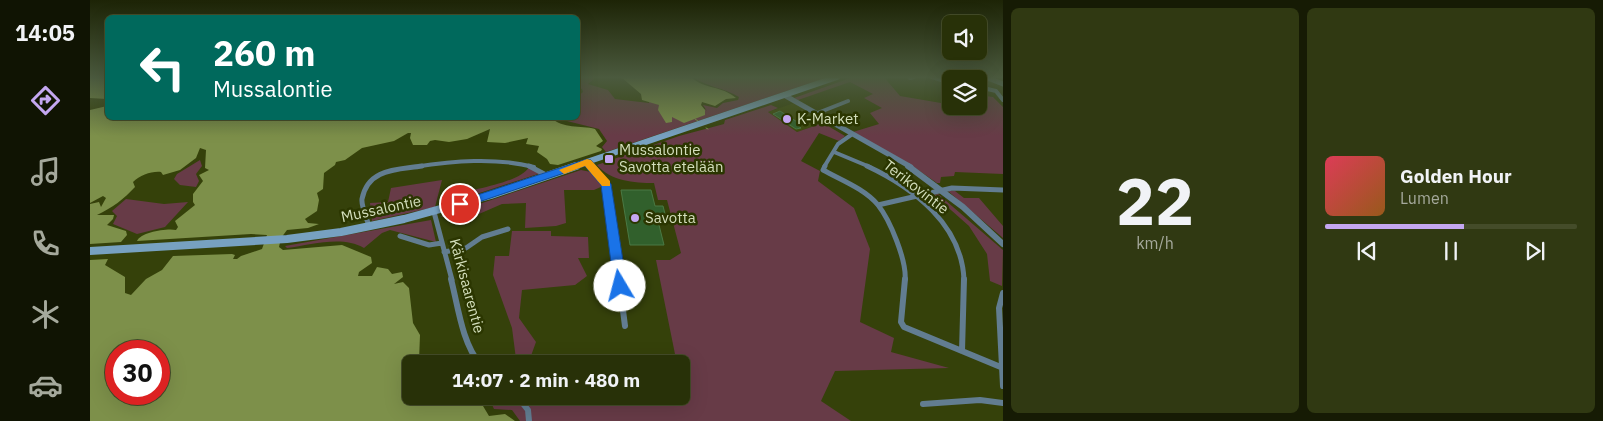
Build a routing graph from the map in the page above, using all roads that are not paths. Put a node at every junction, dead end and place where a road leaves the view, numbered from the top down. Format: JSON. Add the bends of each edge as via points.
{"nodes":[{"id":1,"x":779,"y":97,"type":"edge"},
{"id":2,"x":787,"y":97,"type":"edge"},
{"id":3,"x":848,"y":102,"type":"dead end"},
{"id":4,"x":815,"y":114,"type":"junction"},
{"id":5,"x":851,"y":135,"type":"junction"},
{"id":6,"x":834,"y":152,"type":"junction"},
{"id":7,"x":587,"y":162,"type":"junction"},
{"id":8,"x":548,"y":176,"type":"junction"},
{"id":9,"x":942,"y":190,"type":"junction"},
{"id":10,"x":1003,"y":190,"type":"edge"},
{"id":11,"x":914,"y":197,"type":"junction"},
{"id":12,"x":878,"y":204,"type":"junction"},
{"id":13,"x":434,"y":212,"type":"junction"},
{"id":14,"x":369,"y":226,"type":"junction"},
{"id":15,"x":508,"y":229,"type":"dead end"},
{"id":16,"x":400,"y":236,"type":"dead end"},
{"id":17,"x":442,"y":243,"type":"junction"},
{"id":18,"x":1003,"y":244,"type":"edge"},
{"id":19,"x":90,"y":251,"type":"edge"},
{"id":20,"x":444,"y":252,"type":"junction"},
{"id":21,"x":1003,"y":293,"type":"edge"},
{"id":22,"x":1002,"y":324,"type":"edge"},
{"id":23,"x":625,"y":326,"type":"dead end"},
{"id":24,"x":962,"y":351,"type":"junction"},
{"id":25,"x":474,"y":355,"type":"edge"},
{"id":26,"x":1003,"y":368,"type":"edge"},
{"id":27,"x":1003,"y":386,"type":"edge"},
{"id":28,"x":1003,"y":403,"type":"edge"},
{"id":29,"x":923,"y":404,"type":"dead end"},
{"id":30,"x":524,"y":405,"type":"edge"},
{"id":31,"x":530,"y":421,"type":"edge"}],
"edges":[{"from":1,"to":7,"type":"main road","name":"Mussalontie"},
{"from":2,"to":4,"type":"street"},
{"from":3,"to":4,"type":"street"},
{"from":4,"to":5,"type":"street"},
{"from":5,"to":6,"type":"street","via":[[842,140]]},
{"from":5,"to":9,"type":"street","via":[[893,156]]},
{"from":6,"to":11,"type":"street","name":"Terikovintie","via":[[878,171]]},
{"from":6,"to":12,"type":"street","via":[[825,172]]},
{"from":7,"to":8,"type":"main road","name":"Mussalontie"},
{"from":7,"to":23,"type":"street","via":[[606,184]]},
{"from":8,"to":13,"type":"main road","name":"Mussalontie"},
{"from":8,"to":14,"type":"street","via":[[538,168],[499,160],[378,173],[372,178],[362,200]]},
{"from":9,"to":10,"type":"street"},
{"from":9,"to":11,"type":"street"},
{"from":9,"to":18,"type":"street"},
{"from":11,"to":12,"type":"street"},
{"from":11,"to":24,"type":"street","name":"Terikovintie","via":[[947,227],[958,245],[963,271]]},
{"from":12,"to":24,"type":"street","via":[[906,268],[901,322],[904,327]]},
{"from":13,"to":14,"type":"main road","name":"Mussalontie"},
{"from":13,"to":17,"type":"street","name":"Kärkisaarentie"},
{"from":14,"to":19,"type":"main road","name":"Mussalontie","via":[[260,242]]},
{"from":15,"to":20,"type":"street","via":[[482,237],[466,248]]},
{"from":16,"to":17,"type":"street","via":[[428,245]]},
{"from":17,"to":20,"type":"street","name":"Kärkisaarentie"},
{"from":20,"to":25,"type":"street","name":"Kärkisaarentie"},
{"from":21,"to":22,"type":"street","via":[[999,308]]},
{"from":22,"to":26,"type":"street"},
{"from":24,"to":26,"type":"street"},
{"from":26,"to":27,"type":"street"},
{"from":28,"to":29,"type":"street","via":[[980,400]]},
{"from":30,"to":31,"type":"street"}]}
